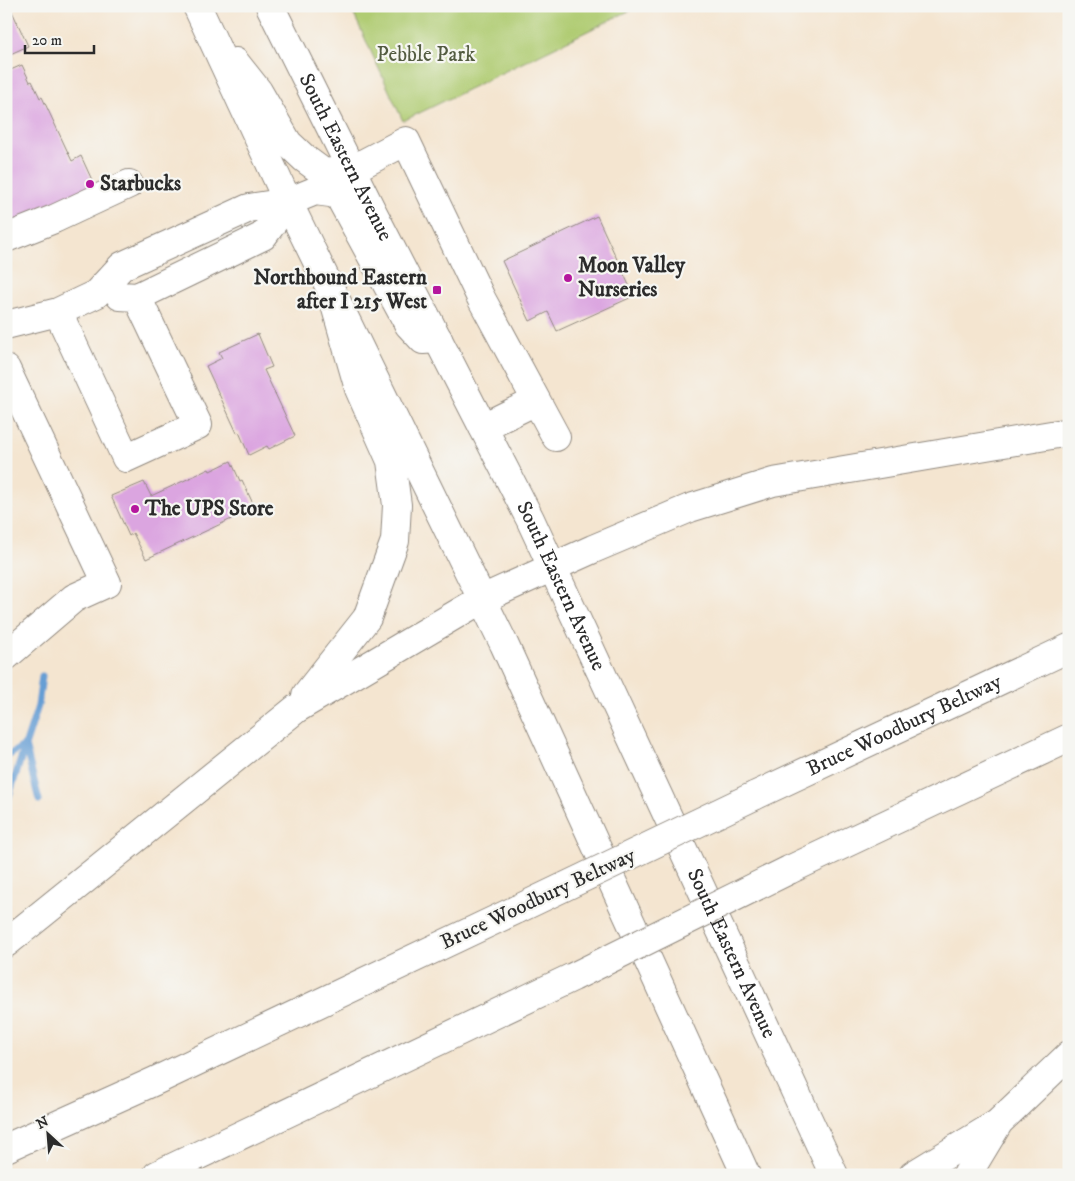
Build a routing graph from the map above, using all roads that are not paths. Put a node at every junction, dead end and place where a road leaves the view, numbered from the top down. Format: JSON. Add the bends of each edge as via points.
{"nodes":[{"id":1,"x":270,"y":6,"type":"edge"},
{"id":2,"x":201,"y":14,"type":"edge"},
{"id":3,"x":351,"y":170,"type":"junction"},
{"id":4,"x":129,"y":184,"type":"dead end"},
{"id":5,"x":288,"y":202,"type":"junction"},
{"id":6,"x":6,"y":238,"type":"edge"},
{"id":7,"x":331,"y":291,"type":"junction"},
{"id":8,"x":96,"y":294,"type":"junction"},
{"id":9,"x":137,"y":297,"type":"junction"},
{"id":10,"x":58,"y":312,"type":"junction"},
{"id":11,"x":6,"y":325,"type":"edge"},
{"id":12,"x":438,"y":339,"type":"junction"},
{"id":13,"x":6,"y":369,"type":"edge"},
{"id":14,"x":536,"y":401,"type":"junction"},
{"id":15,"x":483,"y":427,"type":"junction"},
{"id":16,"x":1069,"y":432,"type":"edge"},
{"id":17,"x":556,"y":437,"type":"dead end"},
{"id":18,"x":552,"y":567,"type":"junction"},
{"id":19,"x":482,"y":599,"type":"junction"},
{"id":20,"x":1069,"y":648,"type":"edge"},
{"id":21,"x":6,"y":656,"type":"edge"},
{"id":22,"x":296,"y":709,"type":"junction"},
{"id":23,"x":1069,"y":738,"type":"edge"},
{"id":24,"x":6,"y":943,"type":"edge"},
{"id":25,"x":1069,"y":1055,"type":"edge"},
{"id":26,"x":1000,"y":1122,"type":"junction"},
{"id":27,"x":6,"y":1148,"type":"edge"},
{"id":28,"x":157,"y":1175,"type":"edge"},
{"id":29,"x":746,"y":1175,"type":"edge"},
{"id":30,"x":834,"y":1175,"type":"edge"},
{"id":31,"x":913,"y":1175,"type":"edge"},
{"id":32,"x":967,"y":1175,"type":"edge"}],
"edges":[{"from":1,"to":3,"type":"main road","name":"South Eastern Avenue"},
{"from":2,"to":3,"type":"main road","via":[[258,91],[288,142],[324,173]]},
{"from":2,"to":5,"type":"main road"},
{"from":3,"to":12,"type":"main road","name":"South Eastern Avenue"},
{"from":3,"to":14,"type":"main road","via":[[406,141],[481,298]]},
{"from":4,"to":6,"type":"main road"},
{"from":5,"to":7,"type":"main road"},
{"from":5,"to":8,"type":"main road","via":[[248,208],[122,266]]},
{"from":5,"to":9,"type":"main road","via":[[263,236]]},
{"from":5,"to":12,"type":"main road","via":[[315,191],[338,194],[409,325],[423,340]]},
{"from":7,"to":19,"type":"main road"},
{"from":7,"to":22,"type":"main road","via":[[359,389],[391,461],[397,505],[395,541],[367,618]]},
{"from":8,"to":9,"type":"main road"},
{"from":8,"to":10,"type":"main road"},
{"from":9,"to":10,"type":"main road","via":[[198,425],[126,458]]},
{"from":10,"to":11,"type":"main road"},
{"from":12,"to":15,"type":"main road","name":"South Eastern Avenue"},
{"from":13,"to":21,"type":"main road","via":[[107,583],[74,598]]},
{"from":14,"to":15,"type":"main road"},
{"from":14,"to":17,"type":"main road"},
{"from":15,"to":18,"type":"main road","name":"South Eastern Avenue"},
{"from":16,"to":18,"type":"main road","via":[[773,482],[690,508]]},
{"from":18,"to":19,"type":"main road"},
{"from":18,"to":30,"type":"main road","name":"South Eastern Avenue"},
{"from":19,"to":22,"type":"main road"},
{"from":19,"to":29,"type":"main road"},
{"from":20,"to":27,"type":"main road","name":"Bruce Woodbury Beltway","bridge":true,"via":[[155,1081]]},
{"from":22,"to":24,"type":"main road"},
{"from":23,"to":28,"type":"main road","bridge":true},
{"from":25,"to":26,"type":"main road"},
{"from":26,"to":31,"type":"main road"},
{"from":26,"to":32,"type":"main road"}]}
